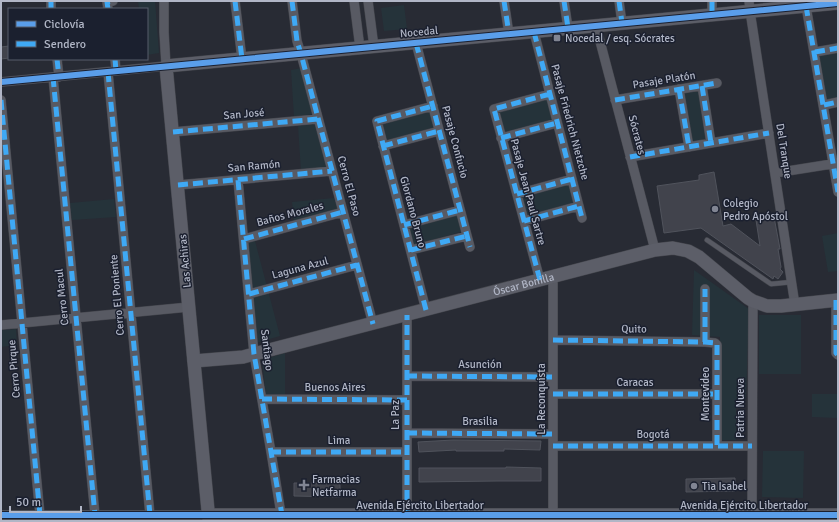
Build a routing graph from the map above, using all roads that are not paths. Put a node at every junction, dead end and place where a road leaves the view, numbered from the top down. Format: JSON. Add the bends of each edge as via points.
{"nodes":[{"id":1,"x":113,"y":1,"type":"edge"},
{"id":2,"x":164,"y":1,"type":"edge"},
{"id":3,"x":235,"y":1,"type":"edge"},
{"id":4,"x":292,"y":1,"type":"edge"},
{"id":5,"x":354,"y":1,"type":"edge"},
{"id":6,"x":368,"y":1,"type":"edge"},
{"id":7,"x":504,"y":1,"type":"edge"},
{"id":8,"x":564,"y":1,"type":"edge"},
{"id":9,"x":619,"y":1,"type":"edge"},
{"id":10,"x":712,"y":1,"type":"edge"},
{"id":11,"x":838,"y":3,"type":"edge"},
{"id":12,"x":749,"y":6,"type":"edge"},
{"id":13,"x":806,"y":6,"type":"junction"},
{"id":14,"x":108,"y":8,"type":"edge"},
{"id":15,"x":712,"y":14,"type":"junction"},
{"id":16,"x":622,"y":23,"type":"junction"},
{"id":17,"x":596,"y":26,"type":"junction"},
{"id":18,"x":568,"y":28,"type":"junction"},
{"id":19,"x":534,"y":32,"type":"junction"},
{"id":20,"x":509,"y":34,"type":"junction"},
{"id":21,"x":416,"y":43,"type":"junction"},
{"id":22,"x":374,"y":47,"type":"junction"},
{"id":23,"x":360,"y":48,"type":"junction"},
{"id":24,"x":838,"y":48,"type":"edge"},
{"id":25,"x":815,"y":52,"type":"junction"},
{"id":26,"x":301,"y":54,"type":"junction"},
{"id":27,"x":242,"y":59,"type":"junction"},
{"id":28,"x":57,"y":60,"type":"edge"},
{"id":29,"x":114,"y":60,"type":"edge"},
{"id":30,"x":166,"y":66,"type":"junction"},
{"id":31,"x":112,"y":72,"type":"junction"},
{"id":32,"x":56,"y":77,"type":"junction"},
{"id":33,"x":1,"y":82,"type":"edge"},
{"id":34,"x":717,"y":83,"type":"dead end"},
{"id":35,"x":702,"y":86,"type":"junction"},
{"id":36,"x":679,"y":89,"type":"junction"},
{"id":37,"x":550,"y":94,"type":"junction"},
{"id":38,"x":1,"y":100,"type":"edge"},
{"id":39,"x":615,"y":100,"type":"junction"},
{"id":40,"x":838,"y":102,"type":"edge"},
{"id":41,"x":824,"y":105,"type":"junction"},
{"id":42,"x":433,"y":106,"type":"junction"},
{"id":43,"x":318,"y":119,"type":"junction"},
{"id":44,"x":557,"y":123,"type":"junction"},
{"id":45,"x":439,"y":131,"type":"junction"},
{"id":46,"x":173,"y":132,"type":"junction"},
{"id":47,"x":769,"y":133,"type":"junction"},
{"id":48,"x":501,"y":138,"type":"junction"},
{"id":49,"x":711,"y":143,"type":"junction"},
{"id":50,"x":383,"y":146,"type":"junction"},
{"id":51,"x":689,"y":147,"type":"junction"},
{"id":52,"x":630,"y":157,"type":"junction"},
{"id":53,"x":836,"y":163,"type":"edge"},
{"id":54,"x":332,"y":171,"type":"junction"},
{"id":55,"x":775,"y":173,"type":"junction"},
{"id":56,"x":572,"y":179,"type":"junction"},
{"id":57,"x":238,"y":180,"type":"junction"},
{"id":58,"x":178,"y":185,"type":"junction"},
{"id":59,"x":838,"y":192,"type":"edge"},
{"id":60,"x":517,"y":194,"type":"junction"},
{"id":61,"x":579,"y":206,"type":"junction"},
{"id":62,"x":460,"y":210,"type":"junction"},
{"id":63,"x":343,"y":212,"type":"junction"},
{"id":64,"x":582,"y":218,"type":"dead end"},
{"id":65,"x":524,"y":221,"type":"junction"},
{"id":66,"x":404,"y":225,"type":"junction"},
{"id":67,"x":467,"y":236,"type":"junction"},
{"id":68,"x":244,"y":239,"type":"junction"},
{"id":69,"x":707,"y":240,"type":"dead end"},
{"id":70,"x":470,"y":247,"type":"dead end"},
{"id":71,"x":411,"y":250,"type":"junction"},
{"id":72,"x":655,"y":250,"type":"junction"},
{"id":73,"x":357,"y":265,"type":"junction"},
{"id":74,"x":553,"y":277,"type":"junction"},
{"id":75,"x":540,"y":280,"type":"junction"},
{"id":76,"x":792,"y":282,"type":"junction"},
{"id":77,"x":705,"y":289,"type":"dead end"},
{"id":78,"x":249,"y":294,"type":"junction"},
{"id":79,"x":837,"y":300,"type":"edge"},
{"id":80,"x":753,"y":301,"type":"junction"},
{"id":81,"x":795,"y":305,"type":"junction"},
{"id":82,"x":189,"y":307,"type":"junction"},
{"id":83,"x":426,"y":310,"type":"junction"},
{"id":84,"x":130,"y":312,"type":"junction"},
{"id":85,"x":407,"y":315,"type":"junction"},
{"id":86,"x":76,"y":318,"type":"junction"},
{"id":87,"x":22,"y":323,"type":"junction"},
{"id":88,"x":373,"y":324,"type":"junction"},
{"id":89,"x":1,"y":325,"type":"edge"},
{"id":90,"x":553,"y":340,"type":"junction"},
{"id":91,"x":705,"y":342,"type":"junction"},
{"id":92,"x":715,"y":343,"type":"joint"},
{"id":93,"x":254,"y":354,"type":"junction"},
{"id":94,"x":838,"y":355,"type":"edge"},
{"id":95,"x":194,"y":361,"type":"junction"},
{"id":96,"x":407,"y":376,"type":"junction"},
{"id":97,"x":553,"y":377,"type":"junction"},
{"id":98,"x":553,"y":394,"type":"junction"},
{"id":99,"x":717,"y":394,"type":"junction"},
{"id":100,"x":262,"y":399,"type":"junction"},
{"id":101,"x":407,"y":400,"type":"junction"},
{"id":102,"x":407,"y":433,"type":"junction"},
{"id":103,"x":553,"y":434,"type":"junction"},
{"id":104,"x":553,"y":446,"type":"junction"},
{"id":105,"x":717,"y":446,"type":"junction"},
{"id":106,"x":752,"y":446,"type":"junction"},
{"id":107,"x":272,"y":452,"type":"junction"},
{"id":108,"x":407,"y":452,"type":"junction"},
{"id":109,"x":1,"y":515,"type":"edge"},
{"id":110,"x":40,"y":515,"type":"junction"},
{"id":111,"x":95,"y":515,"type":"junction"},
{"id":112,"x":150,"y":515,"type":"junction"},
{"id":113,"x":407,"y":515,"type":"junction"},
{"id":114,"x":752,"y":515,"type":"junction"},
{"id":115,"x":838,"y":515,"type":"edge"},
{"id":116,"x":209,"y":518,"type":"edge"},
{"id":117,"x":282,"y":518,"type":"edge"},
{"id":118,"x":553,"y":518,"type":"edge"}],
"edges":[{"from":1,"to":14,"type":"street","via":[[107,2]]},
{"from":2,"to":30,"type":"street","name":"Las Achiras"},
{"from":3,"to":27,"type":"street"},
{"from":4,"to":26,"type":"street","name":"Cerro El Paso"},
{"from":5,"to":23,"type":"street"},
{"from":6,"to":22,"type":"street"},
{"from":7,"to":20,"type":"street"},
{"from":8,"to":18,"type":"street"},
{"from":9,"to":16,"type":"street"},
{"from":10,"to":15,"type":"street"},
{"from":11,"to":13,"type":"street","name":"Nocedal"},
{"from":12,"to":13,"type":"street","name":"Nocedal"},
{"from":12,"to":15,"type":"street","name":"Nocedal"},
{"from":12,"to":47,"type":"street","name":"Del Tranque"},
{"from":13,"to":25,"type":"street"},
{"from":15,"to":16,"type":"street","name":"Nocedal"},
{"from":16,"to":17,"type":"street","name":"Nocedal"},
{"from":17,"to":18,"type":"street","name":"Nocedal"},
{"from":17,"to":39,"type":"street","name":"Sócrates"},
{"from":18,"to":19,"type":"street","name":"Nocedal"},
{"from":19,"to":20,"type":"street","name":"Nocedal"},
{"from":19,"to":37,"type":"street","name":"Pasaje Friedrich Nietzche"},
{"from":20,"to":21,"type":"street","name":"Nocedal"},
{"from":21,"to":22,"type":"street","name":"Nocedal"},
{"from":21,"to":42,"type":"street","name":"Pasaje Confucio"},
{"from":22,"to":23,"type":"street","name":"Nocedal"},
{"from":23,"to":26,"type":"street","name":"Nocedal"},
{"from":24,"to":25,"type":"street"},
{"from":25,"to":41,"type":"street"},
{"from":26,"to":27,"type":"street","name":"Nocedal"},
{"from":26,"to":43,"type":"street","name":"Cerro El Paso"},
{"from":27,"to":30,"type":"street","name":"Nocedal"},
{"from":28,"to":32,"type":"street","name":"Cerro Macul"},
{"from":29,"to":31,"type":"street","name":"Cerro El Poniente"},
{"from":30,"to":31,"type":"street","name":"Nocedal"},
{"from":30,"to":46,"type":"street","name":"Las Achiras"},
{"from":31,"to":32,"type":"street","name":"Nocedal"},
{"from":31,"to":84,"type":"street","name":"Cerro El Poniente"},
{"from":32,"to":33,"type":"street","name":"Nocedal"},
{"from":32,"to":86,"type":"street","name":"Cerro Macul"},
{"from":34,"to":35,"type":"street","name":"Pasaje Platón"},
{"from":35,"to":36,"type":"street","name":"Pasaje Platón"},
{"from":35,"to":49,"type":"street"},
{"from":36,"to":39,"type":"street","name":"Pasaje Platón"},
{"from":36,"to":51,"type":"street"},
{"from":37,"to":44,"type":"street","name":"Pasaje Friedrich Nietzche"},
{"from":37,"to":48,"type":"street","name":"Pasaje Jean Paul Sartre","via":[[494,109]]},
{"from":38,"to":87,"type":"street","name":"Cerro Pirque"},
{"from":39,"to":52,"type":"street","name":"Sócrates"},
{"from":40,"to":41,"type":"street"},
{"from":41,"to":53,"type":"street"},
{"from":42,"to":45,"type":"street","name":"Pasaje Confucio"},
{"from":42,"to":50,"type":"street","name":"Giordano Bruno","via":[[377,121]]},
{"from":43,"to":46,"type":"street","name":"San José"},
{"from":43,"to":54,"type":"street","name":"Cerro El Paso"},
{"from":44,"to":48,"type":"street"},
{"from":44,"to":56,"type":"street","name":"Pasaje Friedrich Nietzche"},
{"from":45,"to":50,"type":"street"},
{"from":45,"to":62,"type":"street","name":"Pasaje Confucio"},
{"from":46,"to":58,"type":"street","name":"Las Achiras"},
{"from":47,"to":49,"type":"street"},
{"from":47,"to":55,"type":"street","name":"Del Tranque"},
{"from":48,"to":60,"type":"street","name":"Pasaje Jean Paul Sartre"},
{"from":49,"to":51,"type":"street"},
{"from":50,"to":66,"type":"street","name":"Giordano Bruno"},
{"from":51,"to":52,"type":"street"},
{"from":52,"to":72,"type":"street","name":"Sócrates"},
{"from":53,"to":55,"type":"street"},
{"from":53,"to":59,"type":"street"},
{"from":54,"to":57,"type":"street","name":"San Ramón"},
{"from":54,"to":63,"type":"street","name":"Cerro El Paso"},
{"from":55,"to":76,"type":"street","name":"Del Tranque"},
{"from":56,"to":60,"type":"street"},
{"from":56,"to":61,"type":"street","name":"Pasaje Friedrich Nietzche"},
{"from":57,"to":58,"type":"street","name":"San Ramón"},
{"from":57,"to":68,"type":"street","name":"Santiago"},
{"from":58,"to":82,"type":"street","name":"Las Achiras"},
{"from":60,"to":65,"type":"street","name":"Pasaje Jean Paul Sartre"},
{"from":61,"to":64,"type":"street","name":"Pasaje Friedrich Nietzche"},
{"from":61,"to":65,"type":"street"},
{"from":62,"to":66,"type":"street"},
{"from":62,"to":67,"type":"street","name":"Pasaje Confucio"},
{"from":63,"to":68,"type":"street","name":"Baños Morales"},
{"from":63,"to":73,"type":"street","name":"Cerro El Paso"},
{"from":65,"to":75,"type":"street","name":"Pasaje Jean Paul Sartre"},
{"from":66,"to":71,"type":"street","name":"Giordano Bruno"},
{"from":67,"to":70,"type":"street","name":"Pasaje Confucio"},
{"from":67,"to":71,"type":"street"},
{"from":68,"to":78,"type":"street","name":"Santiago"},
{"from":69,"to":76,"type":"lane","via":[[771,284]]},
{"from":71,"to":83,"type":"street","name":"Giordano Bruno"},
{"from":72,"to":74,"type":"street","name":"Óscar Bonilla"},
{"from":72,"to":80,"type":"street","name":"Óscar Bonilla","via":[[678,248],[693,253]]},
{"from":73,"to":78,"type":"street","name":"Laguna Azul"},
{"from":73,"to":88,"type":"street","name":"Cerro El Paso"},
{"from":74,"to":75,"type":"street","name":"Óscar Bonilla"},
{"from":74,"to":90,"type":"street","name":"La Reconquista"},
{"from":75,"to":83,"type":"street","name":"Óscar Bonilla"},
{"from":76,"to":81,"type":"street","name":"Del Tranque"},
{"from":77,"to":91,"type":"street"},
{"from":78,"to":93,"type":"street","name":"Santiago"},
{"from":79,"to":81,"type":"street","name":"Óscar Bonilla"},
{"from":79,"to":94,"type":"street"},
{"from":80,"to":81,"type":"street","name":"Óscar Bonilla","via":[[774,307]]},
{"from":80,"to":106,"type":"street","name":"Patria Nueva"},
{"from":82,"to":84,"type":"street"},
{"from":82,"to":95,"type":"street","name":"Las Achiras"},
{"from":83,"to":85,"type":"street","name":"Óscar Bonilla"},
{"from":84,"to":86,"type":"street"},
{"from":84,"to":112,"type":"street","name":"Cerro El Poniente"},
{"from":85,"to":88,"type":"street","name":"Óscar Bonilla"},
{"from":85,"to":96,"type":"street","name":"La Paz"},
{"from":86,"to":87,"type":"street"},
{"from":86,"to":111,"type":"street","name":"Cerro Macul"},
{"from":87,"to":89,"type":"street"},
{"from":87,"to":110,"type":"street","name":"Cerro Pirque"},
{"from":88,"to":93,"type":"street","name":"Óscar Bonilla"},
{"from":90,"to":91,"type":"street","name":"Quito"},
{"from":90,"to":97,"type":"street","name":"La Reconquista"},
{"from":91,"to":92,"type":"street","name":"Quito"},
{"from":92,"to":99,"type":"street","name":"Montevideo"},
{"from":93,"to":95,"type":"street","name":"Óscar Bonilla"},
{"from":93,"to":100,"type":"street","name":"Santiago"},
{"from":95,"to":116,"type":"street","name":"Las Achiras"},
{"from":96,"to":97,"type":"street","name":"Asunción"},
{"from":96,"to":101,"type":"street","name":"La Paz"},
{"from":97,"to":98,"type":"street","name":"La Reconquista"},
{"from":98,"to":99,"type":"street","name":"Caracas"},
{"from":98,"to":103,"type":"street","name":"La Reconquista"},
{"from":99,"to":105,"type":"street","name":"Montevideo"},
{"from":100,"to":101,"type":"street","name":"Buenos Aires"},
{"from":100,"to":107,"type":"street","name":"Santiago"},
{"from":101,"to":102,"type":"street","name":"La Paz"},
{"from":102,"to":103,"type":"street","name":"Brasilia"},
{"from":102,"to":108,"type":"street","name":"La Paz"},
{"from":103,"to":104,"type":"street","name":"La Reconquista"},
{"from":104,"to":105,"type":"street","name":"Bogotá"},
{"from":104,"to":118,"type":"street","name":"La Reconquista"},
{"from":105,"to":106,"type":"street","name":"Bogotá"},
{"from":106,"to":114,"type":"street","name":"Patria Nueva"},
{"from":107,"to":108,"type":"street","name":"Lima"},
{"from":107,"to":117,"type":"street","name":"Santiago"},
{"from":108,"to":113,"type":"street","name":"La Paz"},
{"from":109,"to":110,"type":"street","name":"Avenida Ejército Libertador"},
{"from":110,"to":111,"type":"street","name":"Avenida Ejército Libertador"},
{"from":111,"to":112,"type":"street","name":"Avenida Ejército Libertador"},
{"from":112,"to":116,"type":"street","name":"Avenida Ejército Libertador"},
{"from":113,"to":117,"type":"street","name":"Avenida Ejército Libertador"},
{"from":113,"to":118,"type":"street","name":"Avenida Ejército Libertador"},
{"from":114,"to":115,"type":"street","name":"Avenida Ejército Libertador"},
{"from":114,"to":118,"type":"street","name":"Avenida Ejército Libertador"},
{"from":116,"to":117,"type":"street","name":"Avenida Ejército Libertador"}]}
